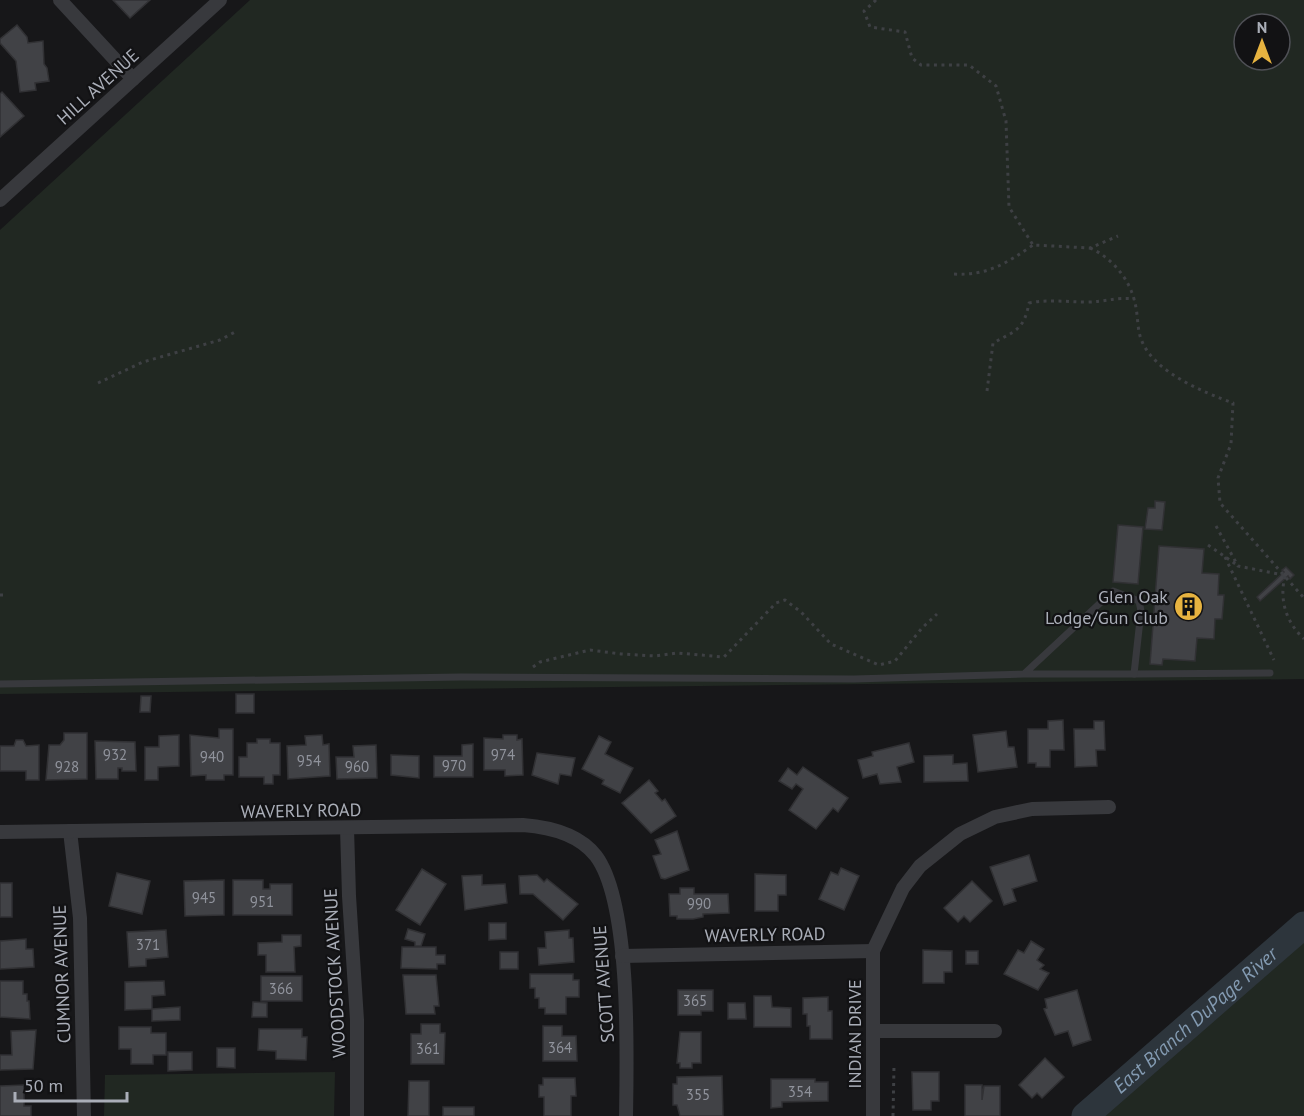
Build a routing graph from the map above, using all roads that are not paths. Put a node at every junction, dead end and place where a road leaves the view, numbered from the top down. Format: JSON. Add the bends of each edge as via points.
{"nodes":[{"id":1,"x":60,"y":0,"type":"edge"},
{"id":2,"x":219,"y":0,"type":"edge"},
{"id":3,"x":133,"y":79,"type":"junction"},
{"id":4,"x":0,"y":200,"type":"edge"},
{"id":5,"x":1270,"y":673,"type":"dead end"},
{"id":6,"x":1023,"y":674,"type":"junction"},
{"id":7,"x":1134,"y":674,"type":"junction"},
{"id":8,"x":0,"y":684,"type":"edge"},
{"id":9,"x":1109,"y":807,"type":"dead end"},
{"id":10,"x":347,"y":828,"type":"junction"},
{"id":11,"x":70,"y":831,"type":"junction"},
{"id":12,"x":0,"y":832,"type":"edge"},
{"id":13,"x":595,"y":854,"type":"joint"},
{"id":14,"x":873,"y":951,"type":"junction"},
{"id":15,"x":622,"y":956,"type":"junction"},
{"id":16,"x":873,"y":1031,"type":"junction"},
{"id":17,"x":995,"y":1031,"type":"dead end"},
{"id":18,"x":84,"y":1116,"type":"edge"},
{"id":19,"x":357,"y":1116,"type":"edge"},
{"id":20,"x":626,"y":1116,"type":"edge"},
{"id":21,"x":873,"y":1116,"type":"edge"}],
"edges":[{"from":1,"to":3,"type":"street"},
{"from":2,"to":3,"type":"street","name":"HILL AVENUE"},
{"from":3,"to":4,"type":"street","name":"HILL AVENUE"},
{"from":5,"to":7,"type":"lane"},
{"from":6,"to":7,"type":"lane"},
{"from":6,"to":7,"type":"lane","via":[[1113,591],[1139,601]]},
{"from":6,"to":8,"type":"lane","via":[[854,679],[461,676]]},
{"from":9,"to":14,"type":"street","via":[[1015,812],[960,834],[920,866],[903,888]]},
{"from":10,"to":11,"type":"street","name":"WAVERLY ROAD"},
{"from":10,"to":13,"type":"street","name":"WAVERLY ROAD","via":[[537,826],[566,834]]},
{"from":10,"to":19,"type":"street","name":"WOODSTOCK AVENUE","via":[[357,1020]]},
{"from":11,"to":12,"type":"street","name":"WAVERLY ROAD"},
{"from":11,"to":18,"type":"street","name":"CUMNOR AVENUE","via":[[80,918]]},
{"from":13,"to":15,"type":"street","name":"SCOTT AVENUE","via":[[612,887]]},
{"from":14,"to":15,"type":"street","name":"WAVERLY ROAD"},
{"from":14,"to":16,"type":"street","name":"INDIAN DRIVE"},
{"from":15,"to":20,"type":"street","name":"SCOTT AVENUE"},
{"from":16,"to":17,"type":"street"},
{"from":16,"to":21,"type":"street","name":"INDIAN DRIVE"}]}
